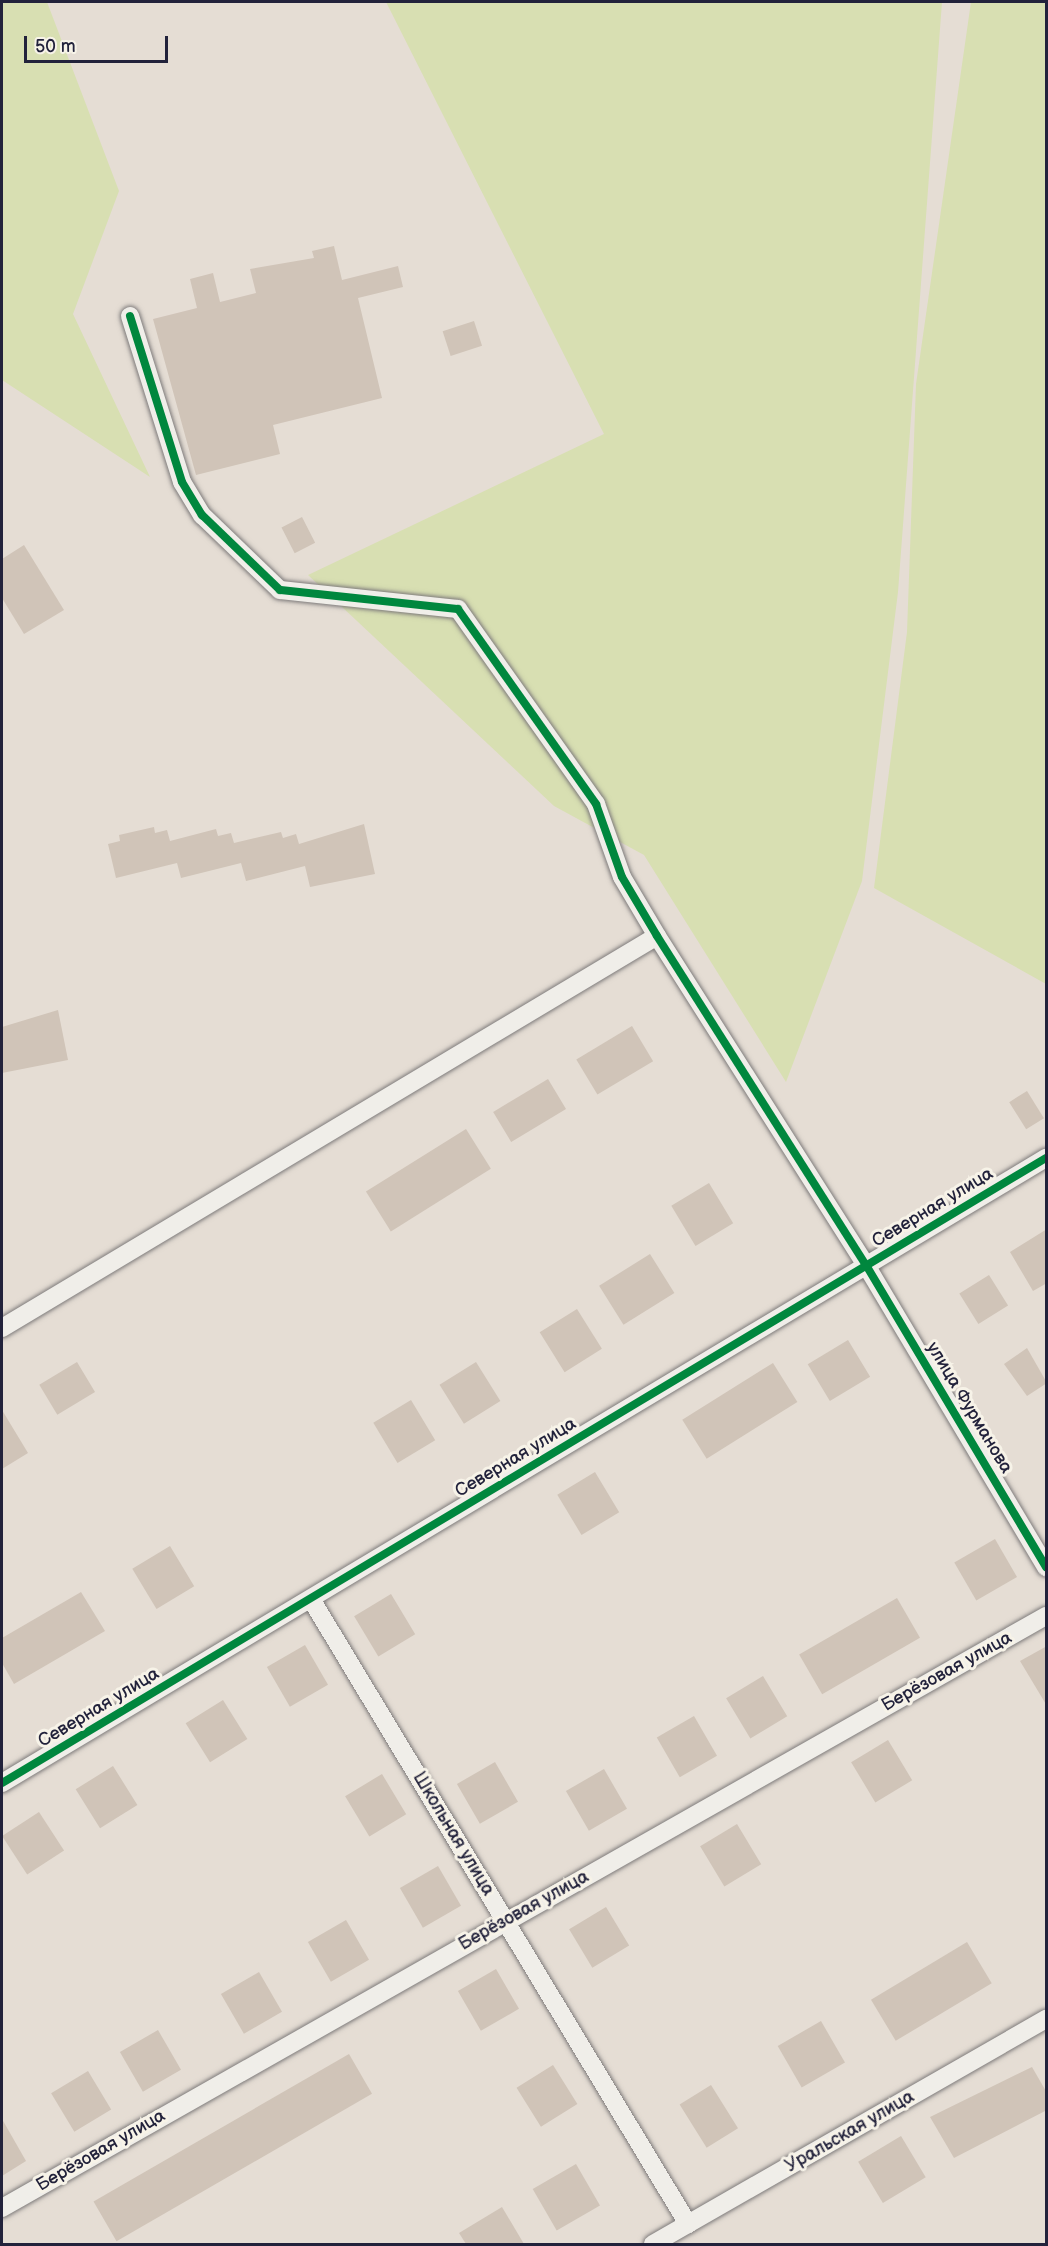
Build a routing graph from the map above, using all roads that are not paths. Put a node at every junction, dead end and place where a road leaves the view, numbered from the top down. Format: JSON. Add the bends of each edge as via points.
{"nodes":[{"id":1,"x":130,"y":316,"type":"dead end"},
{"id":2,"x":657,"y":936,"type":"junction"},
{"id":3,"x":1047,"y":1158,"type":"edge"},
{"id":4,"x":866,"y":1265,"type":"junction"},
{"id":5,"x":2,"y":1328,"type":"edge"},
{"id":6,"x":1047,"y":1567,"type":"edge"},
{"id":7,"x":311,"y":1599,"type":"junction"},
{"id":8,"x":1047,"y":1616,"type":"edge"},
{"id":9,"x":2,"y":1784,"type":"edge"},
{"id":10,"x":506,"y":1921,"type":"junction"},
{"id":11,"x":1047,"y":2019,"type":"edge"},
{"id":12,"x":2,"y":2208,"type":"edge"},
{"id":13,"x":688,"y":2224,"type":"junction"},
{"id":14,"x":653,"y":2244,"type":"edge"}],
"edges":[{"from":1,"to":2,"type":"street","name":"улица Фурманова","via":[[182,482],[202,516],[280,590],[458,609],[596,804],[622,877]]},
{"from":2,"to":4,"type":"street","name":"улица Фурманова"},
{"from":2,"to":5,"type":"street"},
{"from":3,"to":4,"type":"street","name":"Северная улица"},
{"from":4,"to":6,"type":"street","name":"улица Фурманова"},
{"from":4,"to":7,"type":"street","name":"Северная улица"},
{"from":7,"to":9,"type":"street","name":"Северная улица"},
{"from":7,"to":10,"type":"street","name":"Школьная улица"},
{"from":8,"to":10,"type":"street","name":"Берёзовая улица"},
{"from":10,"to":12,"type":"street","name":"Берёзовая улица"},
{"from":10,"to":13,"type":"street","name":"Школьная улица"},
{"from":11,"to":13,"type":"street","name":"Уральская улица"},
{"from":13,"to":14,"type":"street","name":"Уральская улица"}]}
